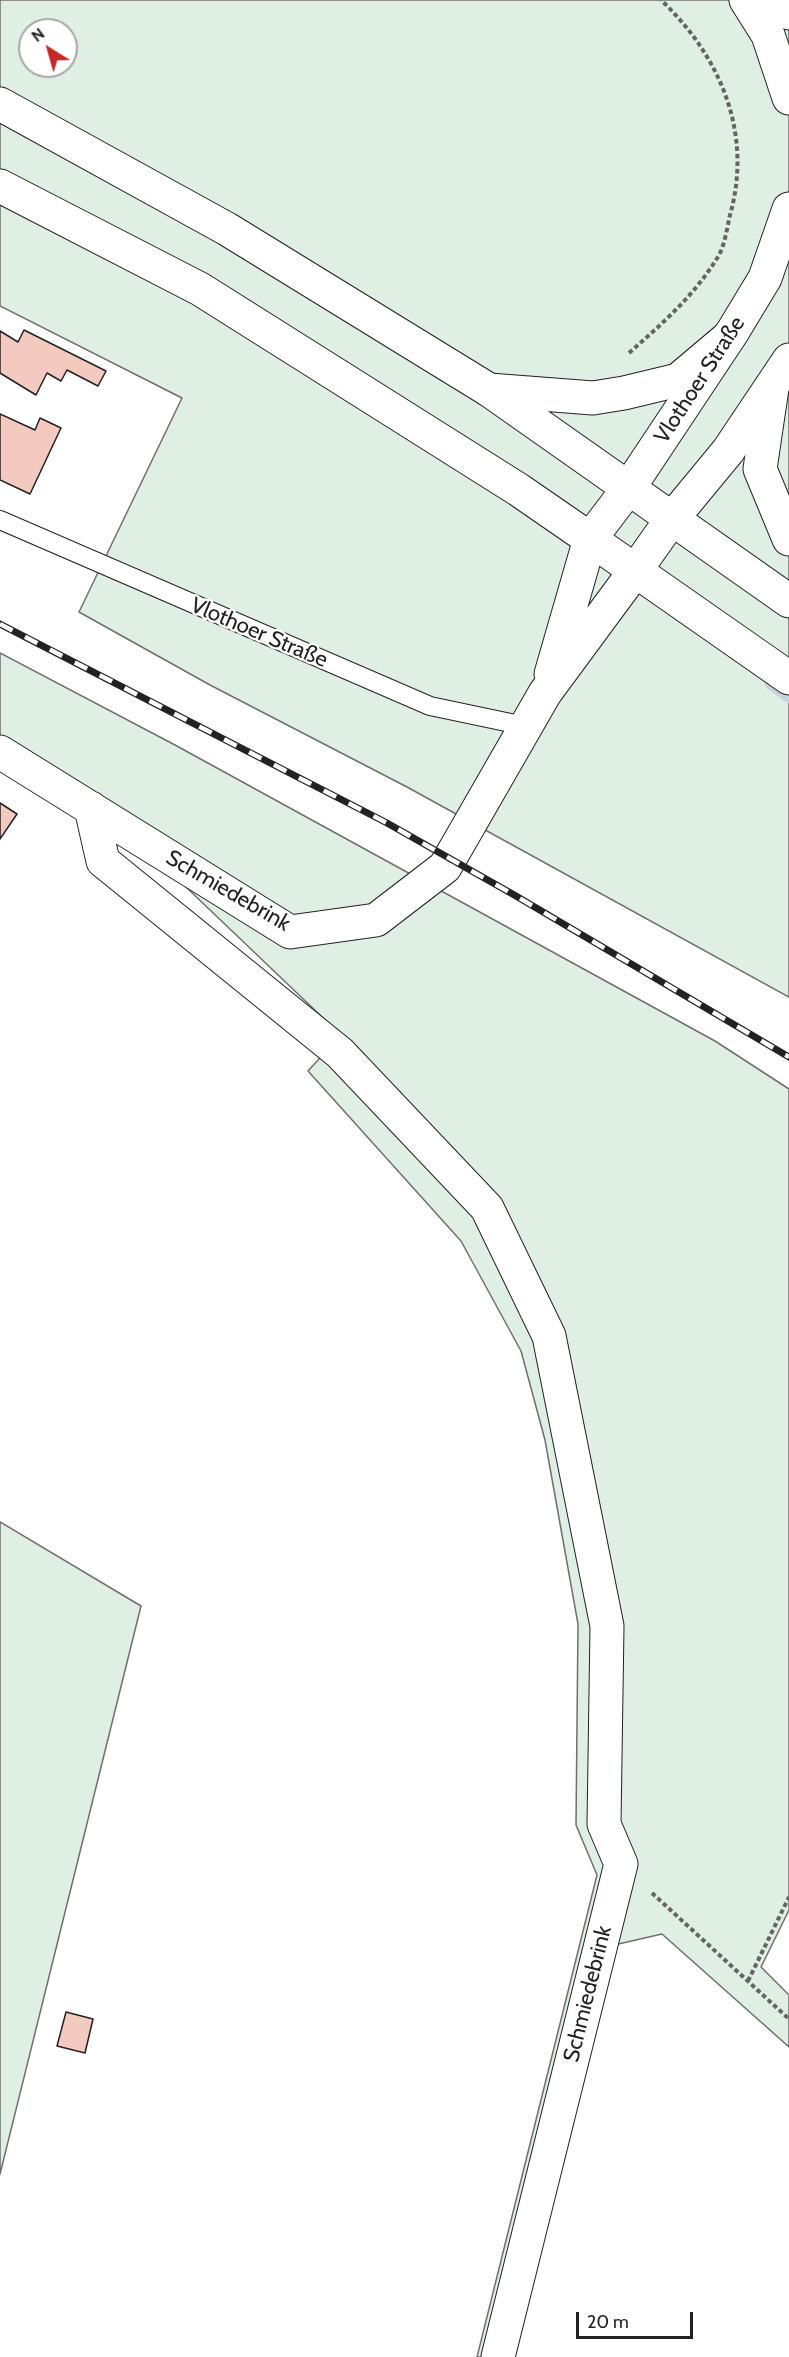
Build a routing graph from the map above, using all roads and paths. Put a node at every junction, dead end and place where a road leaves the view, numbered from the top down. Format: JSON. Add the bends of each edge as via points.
{"nodes":[{"id":1,"x":661,"y":0,"type":"edge"},
{"id":2,"x":746,"y":0,"type":"edge"},
{"id":3,"x":773,"y":0,"type":"edge"},
{"id":4,"x":789,"y":13,"type":"edge"},
{"id":5,"x":789,"y":98,"type":"edge"},
{"id":6,"x":0,"y":105,"type":"edge"},
{"id":7,"x":0,"y":186,"type":"edge"},
{"id":8,"x":789,"y":209,"type":"edge"},
{"id":9,"x":729,"y":337,"type":"junction"},
{"id":10,"x":789,"y":360,"type":"edge"},
{"id":11,"x":772,"y":388,"type":"junction"},
{"id":12,"x":489,"y":390,"type":"junction"},
{"id":13,"x":624,"y":393,"type":"junction"},
{"id":14,"x":628,"y":489,"type":"junction"},
{"id":15,"x":0,"y":520,"type":"edge"},
{"id":16,"x":672,"y":520,"type":"junction"},
{"id":17,"x":590,"y":539,"type":"junction"},
{"id":18,"x":789,"y":539,"type":"edge"},
{"id":19,"x":635,"y":571,"type":"junction"},
{"id":20,"x":789,"y":601,"type":"edge"},
{"id":21,"x":789,"y":678,"type":"edge"},
{"id":22,"x":545,"y":693,"type":"junction"},
{"id":23,"x":525,"y":726,"type":"junction"},
{"id":24,"x":0,"y":752,"type":"edge"},
{"id":25,"x":91,"y":808,"type":"junction"},
{"id":26,"x":621,"y":1864,"type":"junction"},
{"id":27,"x":789,"y":1897,"type":"edge"},
{"id":28,"x":748,"y":1981,"type":"junction"},
{"id":29,"x":789,"y":2019,"type":"edge"},
{"id":30,"x":498,"y":2357,"type":"edge"}],
"edges":[{"from":1,"to":13,"type":"path","via":[[705,50],[726,92],[736,129],[737,190],[720,253],[676,311],[622,359]]},
{"from":2,"to":5,"type":"main road","via":[[768,35]]},
{"from":3,"to":4,"type":"main road"},
{"from":6,"to":12,"type":"main road","via":[[227,229]]},
{"from":7,"to":17,"type":"main road","via":[[200,289]]},
{"from":8,"to":9,"type":"main road","name":"Vlothoer Straße","via":[[765,278]]},
{"from":9,"to":13,"type":"main road","via":[[678,380]]},
{"from":9,"to":14,"type":"main road","name":"Vlothoer Straße"},
{"from":10,"to":11,"type":"main road"},
{"from":11,"to":16,"type":"main road"},
{"from":11,"to":18,"type":"main road","via":[[760,469]]},
{"from":12,"to":13,"type":"main road","via":[[593,398]]},
{"from":12,"to":14,"type":"main road"},
{"from":14,"to":16,"type":"main road"},
{"from":14,"to":17,"type":"main road","name":"Vlothoer Straße"},
{"from":15,"to":23,"type":"lane","name":"Vlothoer Straße","via":[[430,706]]},
{"from":16,"to":19,"type":"main road"},
{"from":16,"to":20,"type":"main road"},
{"from":17,"to":19,"type":"main road"},
{"from":17,"to":22,"type":"main road","name":"Schmiedebrink"},
{"from":19,"to":21,"type":"main road"},
{"from":19,"to":22,"type":"main road","name":"Schmiedebrink"},
{"from":22,"to":23,"type":"main road","name":"Schmiedebrink"},
{"from":23,"to":25,"type":"main road","name":"Schmiedebrink","via":[[445,867],[376,920],[290,932]]},
{"from":24,"to":25,"type":"main road","name":"Schmiedebrink"},
{"from":25,"to":26,"type":"main road","via":[[103,861],[340,1053],[487,1208],[549,1336],[607,1626],[604,1824]]},
{"from":26,"to":28,"type":"path"},
{"from":26,"to":30,"type":"main road","name":"Schmiedebrink"},
{"from":27,"to":28,"type":"path"},
{"from":28,"to":29,"type":"path"}]}
